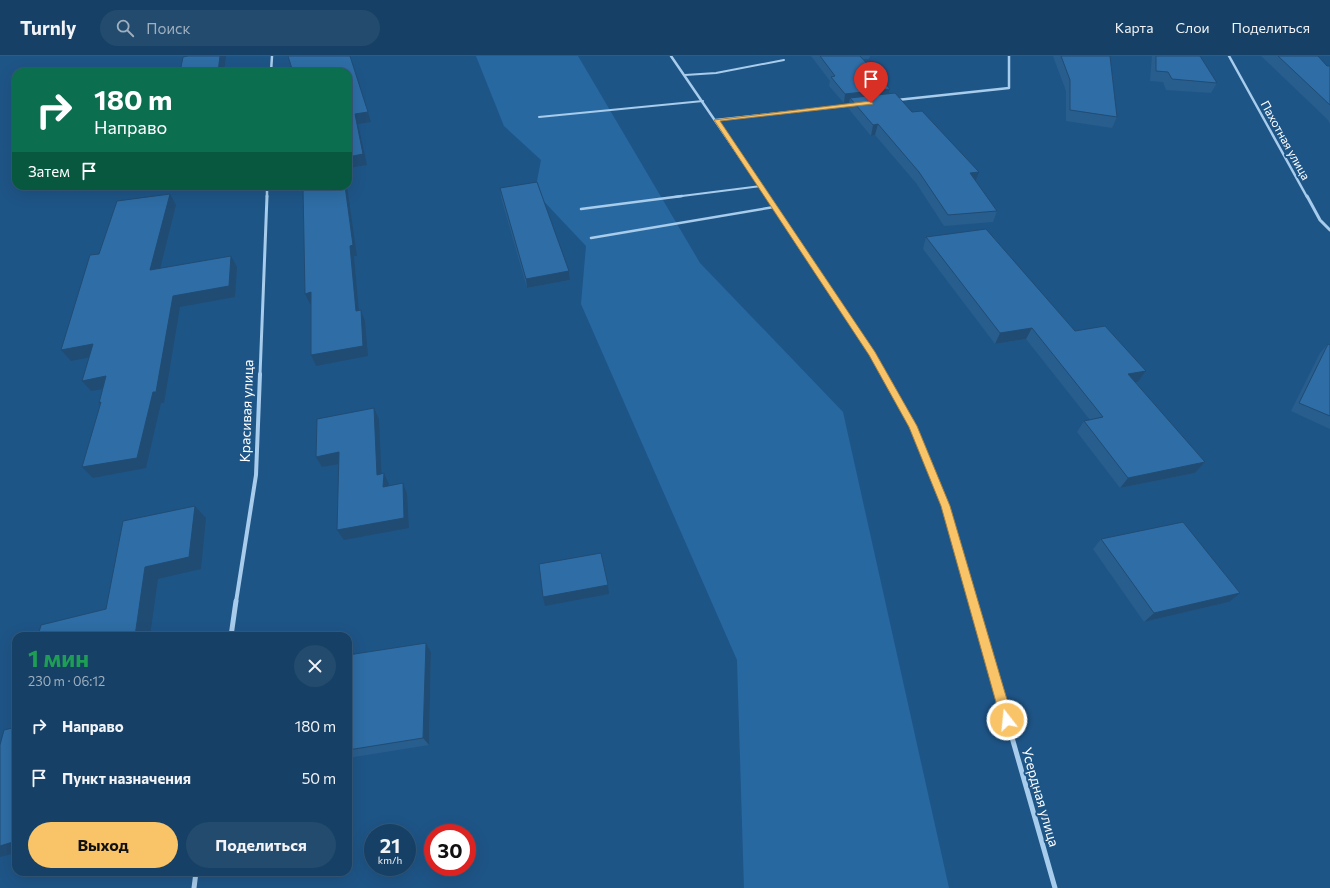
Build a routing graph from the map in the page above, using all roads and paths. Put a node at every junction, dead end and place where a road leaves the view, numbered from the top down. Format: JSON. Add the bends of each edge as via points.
{"nodes":[{"id":1,"x":272,"y":56,"type":"edge"},
{"id":2,"x":671,"y":56,"type":"edge"},
{"id":3,"x":1009,"y":56,"type":"edge"},
{"id":4,"x":1229,"y":56,"type":"edge"},
{"id":5,"x":784,"y":60,"type":"dead end"},
{"id":6,"x":271,"y":68,"type":"edge"},
{"id":7,"x":685,"y":75,"type":"junction"},
{"id":8,"x":703,"y":101,"type":"junction"},
{"id":9,"x":891,"y":101,"type":"edge"},
{"id":10,"x":859,"y":104,"type":"edge"},
{"id":11,"x":539,"y":117,"type":"dead end"},
{"id":12,"x":716,"y":120,"type":"junction"},
{"id":13,"x":761,"y":186,"type":"junction"},
{"id":14,"x":267,"y":190,"type":"edge"},
{"id":15,"x":774,"y":207,"type":"junction"},
{"id":16,"x":581,"y":209,"type":"dead end"},
{"id":17,"x":1330,"y":230,"type":"edge"},
{"id":18,"x":591,"y":238,"type":"dead end"},
{"id":19,"x":233,"y":632,"type":"edge"},
{"id":20,"x":196,"y":876,"type":"edge"},
{"id":21,"x":194,"y":888,"type":"edge"},
{"id":22,"x":1056,"y":888,"type":"edge"}],
"edges":[{"from":1,"to":6,"type":"street"},
{"from":2,"to":7,"type":"street","name":"Усердная улица"},
{"from":3,"to":9,"type":"street","via":[[1009,88]]},
{"from":4,"to":17,"type":"street","name":"Пахотная улица","via":[[1320,220]]},
{"from":5,"to":7,"type":"lane","via":[[716,73]]},
{"from":7,"to":8,"type":"street","name":"Усердная улица"},
{"from":8,"to":11,"type":"lane"},
{"from":8,"to":12,"type":"street","name":"Усердная улица"},
{"from":10,"to":12,"type":"street"},
{"from":12,"to":13,"type":"street","name":"Усердная улица"},
{"from":13,"to":15,"type":"street","name":"Усердная улица"},
{"from":13,"to":16,"type":"lane"},
{"from":14,"to":19,"type":"street","name":"Красивая улица","via":[[256,475]]},
{"from":15,"to":18,"type":"lane"},
{"from":15,"to":22,"type":"street","name":"Усердная улица","via":[[872,354],[916,434],[946,506]]},
{"from":20,"to":21,"type":"street"}]}
